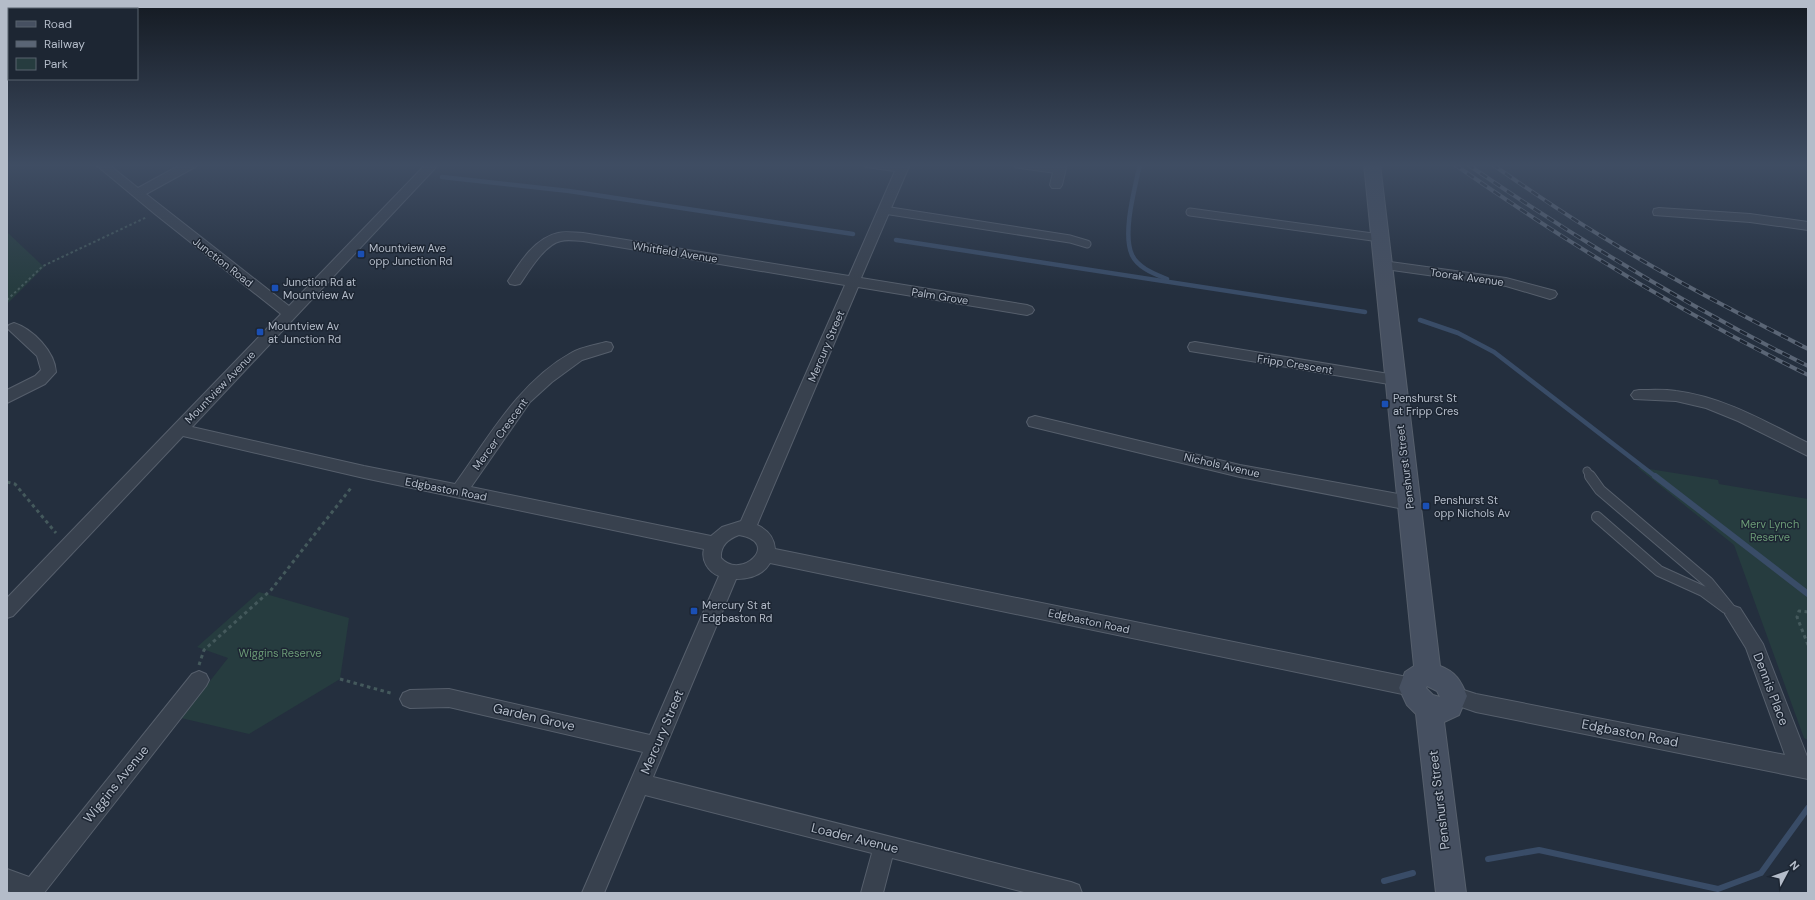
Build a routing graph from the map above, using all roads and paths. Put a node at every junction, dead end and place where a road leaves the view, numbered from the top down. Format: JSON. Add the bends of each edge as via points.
{"nodes":[{"id":1,"x":153,"y":206,"type":"edge"},
{"id":2,"x":393,"y":206,"type":"edge"},
{"id":3,"x":886,"y":206,"type":"edge"},
{"id":4,"x":1377,"y":206,"type":"edge"},
{"id":5,"x":884,"y":210,"type":"junction"},
{"id":6,"x":159,"y":211,"type":"junction"},
{"id":7,"x":1190,"y":212,"type":"dead end"},
{"id":8,"x":1659,"y":212,"type":"dead end"},
{"id":9,"x":1808,"y":226,"type":"edge"},
{"id":10,"x":1380,"y":238,"type":"junction"},
{"id":11,"x":1087,"y":244,"type":"dead end"},
{"id":12,"x":1383,"y":265,"type":"junction"},
{"id":13,"x":515,"y":281,"type":"dead end"},
{"id":14,"x":854,"y":282,"type":"junction"},
{"id":15,"x":1550,"y":294,"type":"dead end"},
{"id":16,"x":7,"y":300,"type":"edge"},
{"id":17,"x":1027,"y":310,"type":"dead end"},
{"id":18,"x":290,"y":314,"type":"junction"},
{"id":19,"x":14,"y":328,"type":"dead end"},
{"id":20,"x":606,"y":347,"type":"dead end"},
{"id":21,"x":1195,"y":347,"type":"dead end"},
{"id":22,"x":1395,"y":380,"type":"junction"},
{"id":23,"x":1639,"y":395,"type":"dead end"},
{"id":24,"x":7,"y":397,"type":"edge"},
{"id":25,"x":1035,"y":422,"type":"dead end"},
{"id":26,"x":180,"y":430,"type":"junction"},
{"id":27,"x":1808,"y":450,"type":"edge"},
{"id":28,"x":1587,"y":471,"type":"dead end"},
{"id":29,"x":7,"y":482,"type":"edge"},
{"id":30,"x":351,"y":488,"type":"dead end"},
{"id":31,"x":460,"y":491,"type":"junction"},
{"id":32,"x":1409,"y":503,"type":"junction"},
{"id":33,"x":1597,"y":517,"type":"dead end"},
{"id":34,"x":747,"y":528,"type":"junction"},
{"id":35,"x":56,"y":533,"type":"dead end"},
{"id":36,"x":714,"y":544,"type":"junction"},
{"id":37,"x":767,"y":554,"type":"junction"},
{"id":38,"x":730,"y":572,"type":"junction"},
{"id":39,"x":7,"y":610,"type":"edge"},
{"id":40,"x":1808,"y":612,"type":"edge"},
{"id":41,"x":1734,"y":614,"type":"junction"},
{"id":42,"x":1808,"y":645,"type":"edge"},
{"id":43,"x":340,"y":679,"type":"dead end"},
{"id":44,"x":195,"y":685,"type":"joint"},
{"id":45,"x":1423,"y":689,"type":"junction"},
{"id":46,"x":1454,"y":696,"type":"joint"},
{"id":47,"x":410,"y":699,"type":"joint"},
{"id":48,"x":656,"y":746,"type":"junction"},
{"id":49,"x":1804,"y":768,"type":"edge"},
{"id":50,"x":640,"y":784,"type":"junction"},
{"id":51,"x":884,"y":845,"type":"junction"},
{"id":52,"x":7,"y":880,"type":"edge"},
{"id":53,"x":31,"y":891,"type":"edge"},
{"id":54,"x":593,"y":893,"type":"edge"},
{"id":55,"x":872,"y":893,"type":"edge"},
{"id":56,"x":1071,"y":893,"type":"edge"},
{"id":57,"x":1451,"y":893,"type":"edge"}],
"edges":[{"from":1,"to":6,"type":"street","name":"Junction Road"},
{"from":2,"to":18,"type":"street","name":"Mountview Avenue"},
{"from":3,"to":5,"type":"street","name":"Mercury Street"},
{"from":4,"to":10,"type":"street","name":"Penshurst Street"},
{"from":5,"to":11,"type":"lane","via":[[1070,239]]},
{"from":5,"to":14,"type":"street","name":"Mercury Street"},
{"from":6,"to":16,"type":"path","via":[[43,266]]},
{"from":6,"to":18,"type":"street","name":"Junction Road"},
{"from":7,"to":10,"type":"lane"},
{"from":8,"to":9,"type":"street","via":[[1750,218]]},
{"from":10,"to":12,"type":"street","name":"Penshurst Street"},
{"from":12,"to":15,"type":"street","name":"Toorak Avenue","via":[[1506,282]]},
{"from":12,"to":22,"type":"street","name":"Penshurst Street"},
{"from":13,"to":14,"type":"street","name":"Whitfield Avenue","via":[[546,242],[563,236],[583,236]]},
{"from":14,"to":17,"type":"street","name":"Palm Grove"},
{"from":14,"to":34,"type":"street","name":"Mercury Street"},
{"from":18,"to":26,"type":"street","name":"Mountview Avenue"},
{"from":19,"to":24,"type":"street","via":[[35,343],[50,366],[49,372],[40,380]]},
{"from":20,"to":31,"type":"street","name":"Mercer Crescent","via":[[577,356],[525,398]]},
{"from":21,"to":22,"type":"street","name":"Fripp Crescent"},
{"from":22,"to":32,"type":"street","name":"Penshurst Street"},
{"from":23,"to":27,"type":"street","via":[[1675,396],[1699,401],[1742,417]]},
{"from":25,"to":32,"type":"street","name":"Nichols Avenue","via":[[1240,470]]},
{"from":26,"to":31,"type":"street","name":"Edgbaston Road"},
{"from":26,"to":39,"type":"street","name":"Mountview Avenue"},
{"from":28,"to":41,"type":"lane","via":[[1600,490],[1708,582]]},
{"from":29,"to":35,"type":"path","via":[[15,484]]},
{"from":30,"to":44,"type":"path","via":[[271,590],[204,650]]},
{"from":31,"to":36,"type":"street","name":"Edgbaston Road"},
{"from":32,"to":45,"type":"street","name":"Penshurst Street"},
{"from":33,"to":41,"type":"lane","via":[[1659,571],[1702,591]]},
{"from":34,"to":36,"type":"street","via":[[731,529]]},
{"from":34,"to":37,"type":"street","via":[[762,535],[766,541]]},
{"from":36,"to":38,"type":"street","via":[[713,558],[722,569]]},
{"from":37,"to":38,"type":"street","via":[[763,562],[748,571]]},
{"from":37,"to":45,"type":"street","name":"Edgbaston Road"},
{"from":38,"to":48,"type":"street","name":"Mercury Street"},
{"from":40,"to":42,"type":"path","via":[[1799,611],[1797,617]]},
{"from":41,"to":49,"type":"street","name":"Dennis Place","via":[[1754,644]]},
{"from":43,"to":47,"type":"path"},
{"from":44,"to":53,"type":"street","name":"Wiggins Avenue"},
{"from":45,"to":46,"type":"street","via":[[1441,709],[1451,705]]},
{"from":45,"to":57,"type":"street","name":"Penshurst Street"},
{"from":46,"to":49,"type":"street","name":"Edgbaston Road","via":[[1476,703]]},
{"from":47,"to":48,"type":"street","name":"Garden Grove","via":[[449,698]]},
{"from":48,"to":50,"type":"street","name":"Mercury Street"},
{"from":50,"to":51,"type":"street","name":"Loader Avenue"},
{"from":50,"to":54,"type":"street","name":"Mercury Street"},
{"from":51,"to":55,"type":"street"},
{"from":51,"to":56,"type":"street","name":"Loader Avenue"},
{"from":52,"to":53,"type":"street","name":"Wiggins Avenue"}]}
